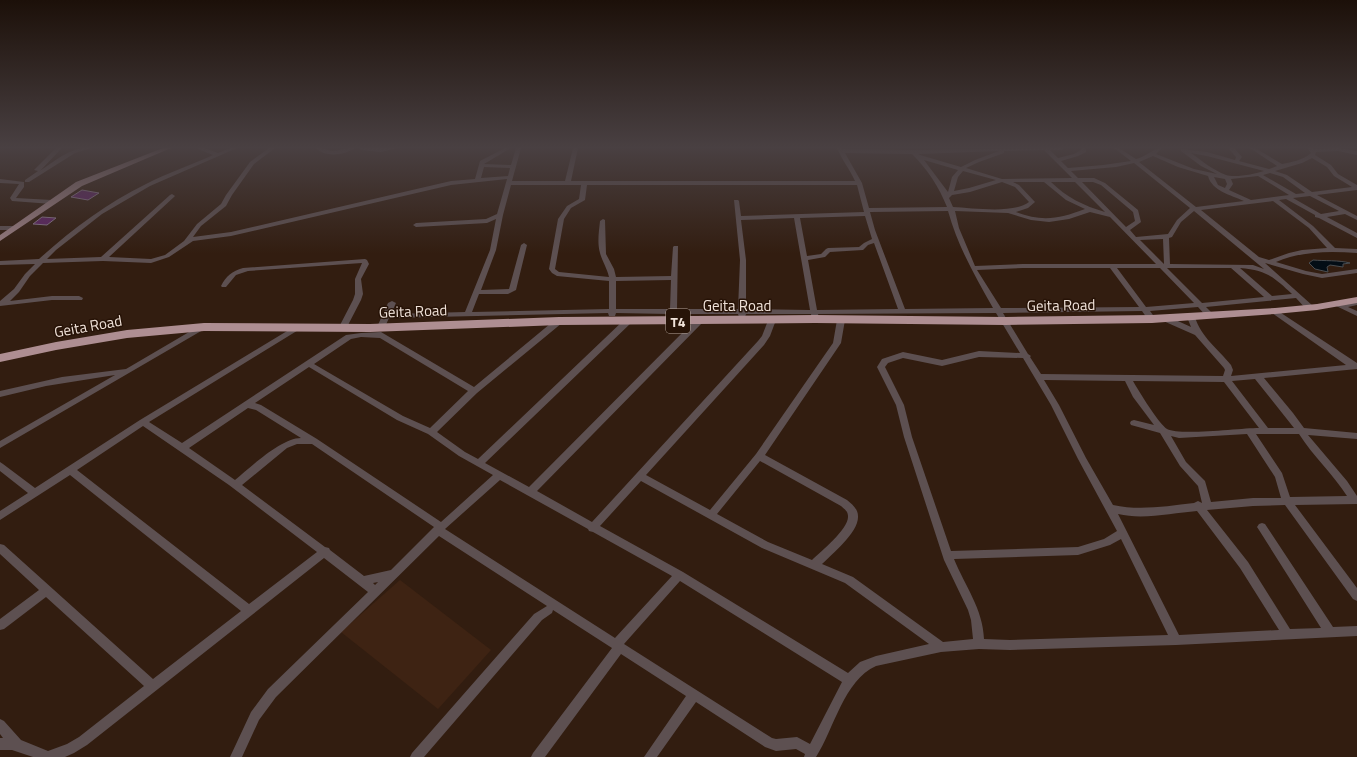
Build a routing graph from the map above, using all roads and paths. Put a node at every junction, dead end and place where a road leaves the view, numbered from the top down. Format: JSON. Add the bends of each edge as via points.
{"nodes":[{"id":1,"x":21,"y":183,"type":"edge"},
{"id":2,"x":25,"y":183,"type":"edge"},
{"id":3,"x":82,"y":183,"type":"edge"},
{"id":4,"x":153,"y":183,"type":"edge"},
{"id":5,"x":238,"y":183,"type":"edge"},
{"id":6,"x":457,"y":183,"type":"edge"},
{"id":7,"x":509,"y":183,"type":"edge"},
{"id":8,"x":558,"y":183,"type":"edge"},
{"id":9,"x":769,"y":183,"type":"edge"},
{"id":10,"x":859,"y":183,"type":"edge"},
{"id":11,"x":939,"y":183,"type":"edge"},
{"id":12,"x":952,"y":183,"type":"edge"},
{"id":13,"x":992,"y":183,"type":"edge"},
{"id":14,"x":1011,"y":183,"type":"edge"},
{"id":15,"x":1049,"y":183,"type":"edge"},
{"id":16,"x":1080,"y":183,"type":"edge"},
{"id":17,"x":1102,"y":183,"type":"edge"},
{"id":18,"x":1164,"y":183,"type":"edge"},
{"id":19,"x":1214,"y":183,"type":"edge"},
{"id":20,"x":1230,"y":183,"type":"edge"},
{"id":21,"x":1274,"y":183,"type":"edge"},
{"id":22,"x":1295,"y":183,"type":"edge"},
{"id":23,"x":568,"y":184,"type":"joint"},
{"id":24,"x":584,"y":184,"type":"junction"},
{"id":25,"x":21,"y":187,"type":"junction"},
{"id":26,"x":1357,"y":188,"type":"edge"},
{"id":27,"x":1226,"y":190,"type":"junction"},
{"id":28,"x":1309,"y":194,"type":"junction"},
{"id":29,"x":947,"y":195,"type":"junction"},
{"id":30,"x":172,"y":196,"type":"dead end"},
{"id":31,"x":1295,"y":196,"type":"junction"},
{"id":32,"x":1287,"y":197,"type":"junction"},
{"id":33,"x":1274,"y":199,"type":"junction"},
{"id":34,"x":736,"y":201,"type":"dead end"},
{"id":35,"x":1247,"y":201,"type":"junction"},
{"id":36,"x":52,"y":202,"type":"junction"},
{"id":37,"x":1195,"y":208,"type":"junction"},
{"id":38,"x":951,"y":209,"type":"junction"},
{"id":39,"x":1088,"y":210,"type":"junction"},
{"id":40,"x":1009,"y":211,"type":"junction"},
{"id":41,"x":866,"y":212,"type":"junction"},
{"id":42,"x":500,"y":215,"type":"junction"},
{"id":43,"x":1353,"y":215,"type":"edge"},
{"id":44,"x":1114,"y":216,"type":"junction"},
{"id":45,"x":1317,"y":216,"type":"junction"},
{"id":46,"x":797,"y":217,"type":"junction"},
{"id":47,"x":738,"y":218,"type":"junction"},
{"id":48,"x":603,"y":222,"type":"dead end"},
{"id":49,"x":416,"y":225,"type":"dead end"},
{"id":50,"x":0,"y":228,"type":"edge"},
{"id":51,"x":14,"y":228,"type":"junction"},
{"id":52,"x":1126,"y":230,"type":"junction"},
{"id":53,"x":1357,"y":236,"type":"edge"},
{"id":54,"x":1166,"y":238,"type":"junction"},
{"id":55,"x":0,"y":239,"type":"edge"},
{"id":56,"x":1134,"y":239,"type":"junction"},
{"id":57,"x":876,"y":240,"type":"junction"},
{"id":58,"x":187,"y":241,"type":"junction"},
{"id":59,"x":524,"y":244,"type":"dead end"},
{"id":60,"x":676,"y":247,"type":"dead end"},
{"id":61,"x":1333,"y":250,"type":"junction"},
{"id":62,"x":1357,"y":251,"type":"edge"},
{"id":63,"x":1256,"y":257,"type":"junction"},
{"id":64,"x":804,"y":258,"type":"junction"},
{"id":65,"x":103,"y":259,"type":"junction"},
{"id":66,"x":42,"y":261,"type":"junction"},
{"id":67,"x":1270,"y":262,"type":"junction"},
{"id":68,"x":0,"y":263,"type":"edge"},
{"id":69,"x":1164,"y":265,"type":"junction"},
{"id":70,"x":1112,"y":266,"type":"junction"},
{"id":71,"x":1233,"y":266,"type":"junction"},
{"id":72,"x":973,"y":268,"type":"junction"},
{"id":73,"x":1357,"y":271,"type":"edge"},
{"id":74,"x":1275,"y":275,"type":"junction"},
{"id":75,"x":675,"y":278,"type":"junction"},
{"id":76,"x":613,"y":279,"type":"junction"},
{"id":77,"x":224,"y":286,"type":"dead end"},
{"id":78,"x":477,"y":292,"type":"junction"},
{"id":79,"x":1298,"y":296,"type":"junction"},
{"id":80,"x":79,"y":298,"type":"dead end"},
{"id":81,"x":1270,"y":298,"type":"junction"},
{"id":82,"x":1357,"y":302,"type":"edge"},
{"id":83,"x":2,"y":304,"type":"edge"},
{"id":84,"x":392,"y":304,"type":"dead end"},
{"id":85,"x":1201,"y":305,"type":"junction"},
{"id":86,"x":1339,"y":305,"type":"junction"},
{"id":87,"x":1310,"y":308,"type":"junction"},
{"id":88,"x":1143,"y":309,"type":"junction"},
{"id":89,"x":998,"y":310,"type":"junction"},
{"id":90,"x":902,"y":311,"type":"junction"},
{"id":91,"x":1275,"y":311,"type":"junction"},
{"id":92,"x":468,"y":314,"type":"junction"},
{"id":93,"x":1357,"y":314,"type":"edge"},
{"id":94,"x":1210,"y":315,"type":"junction"},
{"id":95,"x":386,"y":316,"type":"junction"},
{"id":96,"x":612,"y":316,"type":"junction"},
{"id":97,"x":673,"y":316,"type":"junction"},
{"id":98,"x":742,"y":316,"type":"junction"},
{"id":99,"x":815,"y":316,"type":"junction"},
{"id":100,"x":1191,"y":317,"type":"junction"},
{"id":101,"x":1164,"y":318,"type":"junction"},
{"id":102,"x":1152,"y":319,"type":"junction"},
{"id":103,"x":700,"y":320,"type":"junction"},
{"id":104,"x":772,"y":320,"type":"junction"},
{"id":105,"x":841,"y":320,"type":"junction"},
{"id":106,"x":1005,"y":320,"type":"junction"},
{"id":107,"x":559,"y":321,"type":"junction"},
{"id":108,"x":628,"y":321,"type":"junction"},
{"id":109,"x":297,"y":326,"type":"junction"},
{"id":110,"x":204,"y":327,"type":"junction"},
{"id":111,"x":343,"y":327,"type":"junction"},
{"id":112,"x":382,"y":332,"type":"junction"},
{"id":113,"x":1197,"y":333,"type":"junction"},
{"id":114,"x":1027,"y":356,"type":"junction"},
{"id":115,"x":0,"y":358,"type":"edge"},
{"id":116,"x":309,"y":364,"type":"junction"},
{"id":117,"x":1356,"y":366,"type":"edge"},
{"id":118,"x":128,"y":371,"type":"junction"},
{"id":119,"x":1039,"y":377,"type":"junction"},
{"id":120,"x":1258,"y":377,"type":"junction"},
{"id":121,"x":1128,"y":378,"type":"junction"},
{"id":122,"x":1226,"y":379,"type":"junction"},
{"id":123,"x":474,"y":391,"type":"junction"},
{"id":124,"x":0,"y":394,"type":"edge"},
{"id":125,"x":247,"y":405,"type":"junction"},
{"id":126,"x":143,"y":422,"type":"junction"},
{"id":127,"x":1134,"y":423,"type":"dead end"},
{"id":128,"x":1249,"y":431,"type":"junction"},
{"id":129,"x":1266,"y":431,"type":"junction"},
{"id":130,"x":1301,"y":431,"type":"junction"},
{"id":131,"x":431,"y":432,"type":"junction"},
{"id":132,"x":1164,"y":432,"type":"junction"},
{"id":133,"x":1357,"y":436,"type":"edge"},
{"id":134,"x":315,"y":441,"type":"junction"},
{"id":135,"x":0,"y":445,"type":"edge"},
{"id":136,"x":183,"y":447,"type":"junction"},
{"id":137,"x":759,"y":456,"type":"junction"},
{"id":138,"x":479,"y":463,"type":"junction"},
{"id":139,"x":0,"y":466,"type":"edge"},
{"id":140,"x":70,"y":470,"type":"junction"},
{"id":141,"x":498,"y":475,"type":"junction"},
{"id":142,"x":640,"y":476,"type":"junction"},
{"id":143,"x":235,"y":485,"type":"junction"},
{"id":144,"x":530,"y":492,"type":"junction"},
{"id":145,"x":35,"y":493,"type":"junction"},
{"id":146,"x":1356,"y":500,"type":"edge"},
{"id":147,"x":1287,"y":501,"type":"junction"},
{"id":148,"x":1203,"y":505,"type":"junction"},
{"id":149,"x":1110,"y":508,"type":"junction"},
{"id":150,"x":711,"y":515,"type":"junction"},
{"id":151,"x":0,"y":516,"type":"edge"},
{"id":152,"x":1262,"y":527,"type":"dead end"},
{"id":153,"x":439,"y":528,"type":"junction"},
{"id":154,"x":592,"y":528,"type":"junction"},
{"id":155,"x":1122,"y":533,"type":"junction"},
{"id":156,"x":0,"y":548,"type":"edge"},
{"id":157,"x":325,"y":551,"type":"junction"},
{"id":158,"x":948,"y":556,"type":"junction"},
{"id":159,"x":814,"y":566,"type":"junction"},
{"id":160,"x":392,"y":574,"type":"junction"},
{"id":161,"x":679,"y":575,"type":"junction"},
{"id":162,"x":362,"y":581,"type":"junction"},
{"id":163,"x":47,"y":590,"type":"junction"},
{"id":164,"x":375,"y":591,"type":"junction"},
{"id":165,"x":1357,"y":596,"type":"edge"},
{"id":166,"x":248,"y":610,"type":"junction"},
{"id":167,"x":548,"y":610,"type":"dead end"},
{"id":168,"x":0,"y":625,"type":"edge"},
{"id":169,"x":1357,"y":632,"type":"edge"},
{"id":170,"x":1331,"y":633,"type":"junction"},
{"id":171,"x":1288,"y":635,"type":"junction"},
{"id":172,"x":1176,"y":640,"type":"junction"},
{"id":173,"x":979,"y":644,"type":"junction"},
{"id":174,"x":617,"y":646,"type":"junction"},
{"id":175,"x":941,"y":647,"type":"junction"},
{"id":176,"x":849,"y":680,"type":"junction"},
{"id":177,"x":152,"y":686,"type":"junction"},
{"id":178,"x":694,"y":695,"type":"junction"},
{"id":179,"x":0,"y":725,"type":"edge"},
{"id":180,"x":0,"y":744,"type":"edge"},
{"id":181,"x":18,"y":744,"type":"junction"},
{"id":182,"x":812,"y":754,"type":"edge"},
{"id":183,"x":236,"y":757,"type":"edge"},
{"id":184,"x":416,"y":757,"type":"edge"},
{"id":185,"x":537,"y":757,"type":"edge"},
{"id":186,"x":650,"y":757,"type":"edge"}],
"edges":[{"from":1,"to":25,"type":"street"},
{"from":2,"to":25,"type":"street"},
{"from":3,"to":36,"type":"main road"},
{"from":4,"to":66,"type":"street","via":[[85,224]]},
{"from":5,"to":58,"type":"street","via":[[224,205],[199,225]]},
{"from":6,"to":58,"type":"street","via":[[231,234]]},
{"from":7,"to":42,"type":"street"},
{"from":8,"to":23,"type":"street"},
{"from":9,"to":24,"type":"street"},
{"from":10,"to":41,"type":"street"},
{"from":11,"to":29,"type":"street"},
{"from":12,"to":29,"type":"street"},
{"from":13,"to":29,"type":"street"},
{"from":14,"to":40,"type":"street","via":[[1017,186],[1032,202],[1021,209]]},
{"from":15,"to":39,"type":"street","via":[[1061,195]]},
{"from":16,"to":44,"type":"street"},
{"from":17,"to":52,"type":"street","via":[[1136,211],[1137,224]]},
{"from":18,"to":37,"type":"street"},
{"from":19,"to":27,"type":"street"},
{"from":20,"to":27,"type":"street"},
{"from":21,"to":31,"type":"street"},
{"from":22,"to":28,"type":"street"},
{"from":23,"to":24,"type":"street"},
{"from":24,"to":76,"type":"street","via":[[582,200],[569,207],[560,221],[552,271],[557,274]]},
{"from":25,"to":36,"type":"street","via":[[14,200]]},
{"from":26,"to":28,"type":"street"},
{"from":27,"to":35,"type":"street"},
{"from":28,"to":31,"type":"street"},
{"from":28,"to":43,"type":"street"},
{"from":29,"to":38,"type":"street"},
{"from":30,"to":65,"type":"street"},
{"from":31,"to":32,"type":"street"},
{"from":32,"to":33,"type":"street"},
{"from":32,"to":45,"type":"street"},
{"from":33,"to":35,"type":"street"},
{"from":33,"to":61,"type":"street","via":[[1311,227]]},
{"from":34,"to":47,"type":"street"},
{"from":35,"to":37,"type":"street"},
{"from":36,"to":51,"type":"main road"},
{"from":37,"to":54,"type":"street","via":[[1178,221],[1172,234]]},
{"from":37,"to":63,"type":"street"},
{"from":38,"to":40,"type":"street"},
{"from":38,"to":41,"type":"street"},
{"from":38,"to":72,"type":"street"},
{"from":39,"to":40,"type":"street","via":[[1043,221],[1032,220]]},
{"from":39,"to":44,"type":"street"},
{"from":41,"to":46,"type":"street"},
{"from":41,"to":57,"type":"street"},
{"from":42,"to":49,"type":"street","via":[[487,221]]},
{"from":42,"to":78,"type":"street","via":[[493,250]]},
{"from":43,"to":45,"type":"street"},
{"from":44,"to":52,"type":"street"},
{"from":45,"to":53,"type":"street"},
{"from":46,"to":47,"type":"street"},
{"from":46,"to":64,"type":"street"},
{"from":47,"to":98,"type":"street","via":[[743,260]]},
{"from":48,"to":76,"type":"street","via":[[603,254]]},
{"from":50,"to":51,"type":"street"},
{"from":51,"to":55,"type":"main road"},
{"from":52,"to":56,"type":"street"},
{"from":54,"to":56,"type":"street"},
{"from":54,"to":69,"type":"street"},
{"from":56,"to":69,"type":"street"},
{"from":57,"to":64,"type":"street","via":[[861,249],[828,250],[823,256]]},
{"from":57,"to":90,"type":"street"},
{"from":58,"to":65,"type":"street","via":[[167,256],[156,260]]},
{"from":59,"to":78,"type":"street","via":[[512,290]]},
{"from":60,"to":75,"type":"street"},
{"from":61,"to":62,"type":"street"},
{"from":61,"to":67,"type":"street","via":[[1296,252]]},
{"from":63,"to":67,"type":"street"},
{"from":63,"to":74,"type":"street"},
{"from":64,"to":99,"type":"street"},
{"from":65,"to":66,"type":"street"},
{"from":66,"to":68,"type":"street"},
{"from":66,"to":83,"type":"street"},
{"from":67,"to":73,"type":"street","via":[[1322,276]]},
{"from":69,"to":70,"type":"street"},
{"from":69,"to":71,"type":"street"},
{"from":69,"to":85,"type":"street"},
{"from":70,"to":72,"type":"street"},
{"from":70,"to":88,"type":"street"},
{"from":71,"to":74,"type":"street","via":[[1253,267]]},
{"from":71,"to":81,"type":"street"},
{"from":72,"to":89,"type":"street"},
{"from":74,"to":79,"type":"street"},
{"from":75,"to":76,"type":"street"},
{"from":75,"to":97,"type":"street"},
{"from":76,"to":96,"type":"street"},
{"from":77,"to":111,"type":"street","via":[[233,273],[248,269],[365,261],[366,264],[358,279],[357,300]]},
{"from":78,"to":92,"type":"street"},
{"from":79,"to":81,"type":"street"},
{"from":79,"to":87,"type":"street"},
{"from":80,"to":83,"type":"street","via":[[52,298]]},
{"from":81,"to":85,"type":"street"},
{"from":82,"to":86,"type":"highway","name":"Geita Road","number":"T4"},
{"from":84,"to":95,"type":"street"},
{"from":85,"to":88,"type":"street"},
{"from":85,"to":94,"type":"street"},
{"from":86,"to":87,"type":"highway","name":"Geita Road","number":"T4"},
{"from":86,"to":93,"type":"street"},
{"from":87,"to":91,"type":"highway","name":"Geita Road","number":"T4"},
{"from":88,"to":89,"type":"street"},
{"from":88,"to":102,"type":"street"},
{"from":89,"to":90,"type":"street"},
{"from":89,"to":106,"type":"street"},
{"from":90,"to":99,"type":"street"},
{"from":91,"to":94,"type":"highway","name":"Geita Road","number":"T4"},
{"from":91,"to":117,"type":"street"},
{"from":92,"to":95,"type":"street"},
{"from":92,"to":96,"type":"street"},
{"from":94,"to":100,"type":"highway","name":"Geita Road","number":"T4"},
{"from":95,"to":112,"type":"street"},
{"from":96,"to":97,"type":"street"},
{"from":96,"to":107,"type":"highway","name":"Geita Road","number":"T4"},
{"from":96,"to":108,"type":"highway","name":"Geita Road","number":"T4"},
{"from":97,"to":98,"type":"street"},
{"from":97,"to":103,"type":"highway","name":"Geita Road","number":"T4"},
{"from":97,"to":108,"type":"highway","name":"Geita Road","number":"T4"},
{"from":98,"to":99,"type":"street"},
{"from":98,"to":103,"type":"highway","name":"Geita Road","number":"T4"},
{"from":98,"to":104,"type":"highway","name":"Geita Road","number":"T4"},
{"from":99,"to":104,"type":"highway","name":"Geita Road","number":"T4"},
{"from":99,"to":105,"type":"highway","name":"Geita Road","number":"T4"},
{"from":100,"to":101,"type":"highway","name":"Geita Road","number":"T4"},
{"from":100,"to":113,"type":"street"},
{"from":101,"to":102,"type":"highway","name":"Geita Road","number":"T4"},
{"from":101,"to":113,"type":"street"},
{"from":102,"to":106,"type":"highway","name":"Geita Road","number":"T4"},
{"from":103,"to":144,"type":"street"},
{"from":104,"to":142,"type":"street","via":[[761,342]]},
{"from":105,"to":106,"type":"highway","name":"Geita Road","number":"T4"},
{"from":105,"to":137,"type":"street","via":[[835,346]]},
{"from":106,"to":114,"type":"street"},
{"from":107,"to":112,"type":"highway","name":"Geita Road","number":"T4"},
{"from":107,"to":123,"type":"street"},
{"from":108,"to":138,"type":"street"},
{"from":109,"to":110,"type":"highway","name":"Geita Road","number":"T4"},
{"from":109,"to":111,"type":"highway","name":"Geita Road","number":"T4"},
{"from":109,"to":126,"type":"street"},
{"from":110,"to":115,"type":"highway","name":"Geita Road","number":"T4","via":[[127,334]]},
{"from":110,"to":118,"type":"street"},
{"from":111,"to":112,"type":"highway","name":"Geita Road","number":"T4","via":[[370,328]]},
{"from":112,"to":116,"type":"street","via":[[351,336]]},
{"from":112,"to":123,"type":"street"},
{"from":113,"to":122,"type":"street","via":[[1228,367]]},
{"from":114,"to":119,"type":"street"},
{"from":114,"to":158,"type":"street","via":[[979,354],[942,363],[904,355],[882,364],[882,371],[900,405]]},
{"from":116,"to":125,"type":"street"},
{"from":116,"to":131,"type":"street","via":[[400,418]]},
{"from":117,"to":120,"type":"street"},
{"from":118,"to":124,"type":"street","via":[[32,384]]},
{"from":118,"to":135,"type":"street"},
{"from":119,"to":121,"type":"street"},
{"from":119,"to":149,"type":"street"},
{"from":120,"to":122,"type":"street"},
{"from":120,"to":130,"type":"street"},
{"from":121,"to":122,"type":"street"},
{"from":121,"to":132,"type":"street","via":[[1136,395]]},
{"from":122,"to":129,"type":"street"},
{"from":123,"to":131,"type":"street"},
{"from":125,"to":134,"type":"street","via":[[258,407]]},
{"from":125,"to":136,"type":"street"},
{"from":126,"to":136,"type":"street"},
{"from":126,"to":140,"type":"street"},
{"from":127,"to":132,"type":"street"},
{"from":128,"to":129,"type":"street"},
{"from":128,"to":132,"type":"street","via":[[1179,435]]},
{"from":128,"to":147,"type":"street","via":[[1279,476]]},
{"from":129,"to":130,"type":"street"},
{"from":130,"to":133,"type":"street"},
{"from":130,"to":146,"type":"street"},
{"from":131,"to":138,"type":"street"},
{"from":132,"to":148,"type":"street","via":[[1183,464],[1202,484]]},
{"from":134,"to":143,"type":"street","via":[[296,441],[284,446]]},
{"from":134,"to":153,"type":"street"},
{"from":136,"to":143,"type":"street"},
{"from":137,"to":150,"type":"street"},
{"from":137,"to":159,"type":"street","via":[[844,503],[851,510],[853,517],[850,528]]},
{"from":138,"to":141,"type":"street"},
{"from":139,"to":145,"type":"street"},
{"from":140,"to":145,"type":"street"},
{"from":140,"to":166,"type":"street"},
{"from":141,"to":144,"type":"street"},
{"from":141,"to":153,"type":"street"},
{"from":142,"to":150,"type":"street"},
{"from":142,"to":154,"type":"street"},
{"from":143,"to":157,"type":"street"},
{"from":144,"to":154,"type":"street"},
{"from":145,"to":151,"type":"street"},
{"from":146,"to":147,"type":"street"},
{"from":147,"to":148,"type":"street"},
{"from":147,"to":165,"type":"street"},
{"from":148,"to":149,"type":"street","via":[[1140,512]]},
{"from":148,"to":171,"type":"street"},
{"from":149,"to":155,"type":"street"},
{"from":150,"to":159,"type":"street","via":[[765,545]]},
{"from":152,"to":170,"type":"street"},
{"from":153,"to":160,"type":"street"},
{"from":153,"to":174,"type":"street"},
{"from":154,"to":161,"type":"street"},
{"from":155,"to":158,"type":"street","via":[[1107,542],[1078,551]]},
{"from":155,"to":172,"type":"street"},
{"from":156,"to":163,"type":"street"},
{"from":157,"to":162,"type":"street"},
{"from":157,"to":166,"type":"street"},
{"from":158,"to":173,"type":"street","via":[[955,575],[973,607],[979,629]]},
{"from":159,"to":175,"type":"street","via":[[848,580],[864,590]]},
{"from":160,"to":162,"type":"street"},
{"from":160,"to":164,"type":"street"},
{"from":161,"to":174,"type":"street"},
{"from":161,"to":176,"type":"street"},
{"from":162,"to":164,"type":"street"},
{"from":163,"to":168,"type":"street"},
{"from":163,"to":177,"type":"street"},
{"from":164,"to":183,"type":"street","via":[[272,693],[255,716]]},
{"from":166,"to":177,"type":"street"},
{"from":167,"to":184,"type":"street","via":[[538,617]]},
{"from":169,"to":170,"type":"street"},
{"from":170,"to":171,"type":"street"},
{"from":171,"to":172,"type":"street"},
{"from":172,"to":173,"type":"street"},
{"from":173,"to":175,"type":"street"},
{"from":174,"to":178,"type":"street"},
{"from":174,"to":185,"type":"street"},
{"from":175,"to":176,"type":"street","via":[[876,661],[864,666]]},
{"from":176,"to":182,"type":"street"},
{"from":177,"to":181,"type":"street","via":[[83,741],[58,754],[48,756]]},
{"from":178,"to":182,"type":"street","via":[[769,743],[797,743]]},
{"from":178,"to":186,"type":"street"},
{"from":179,"to":181,"type":"street"},
{"from":180,"to":181,"type":"street"}]}
